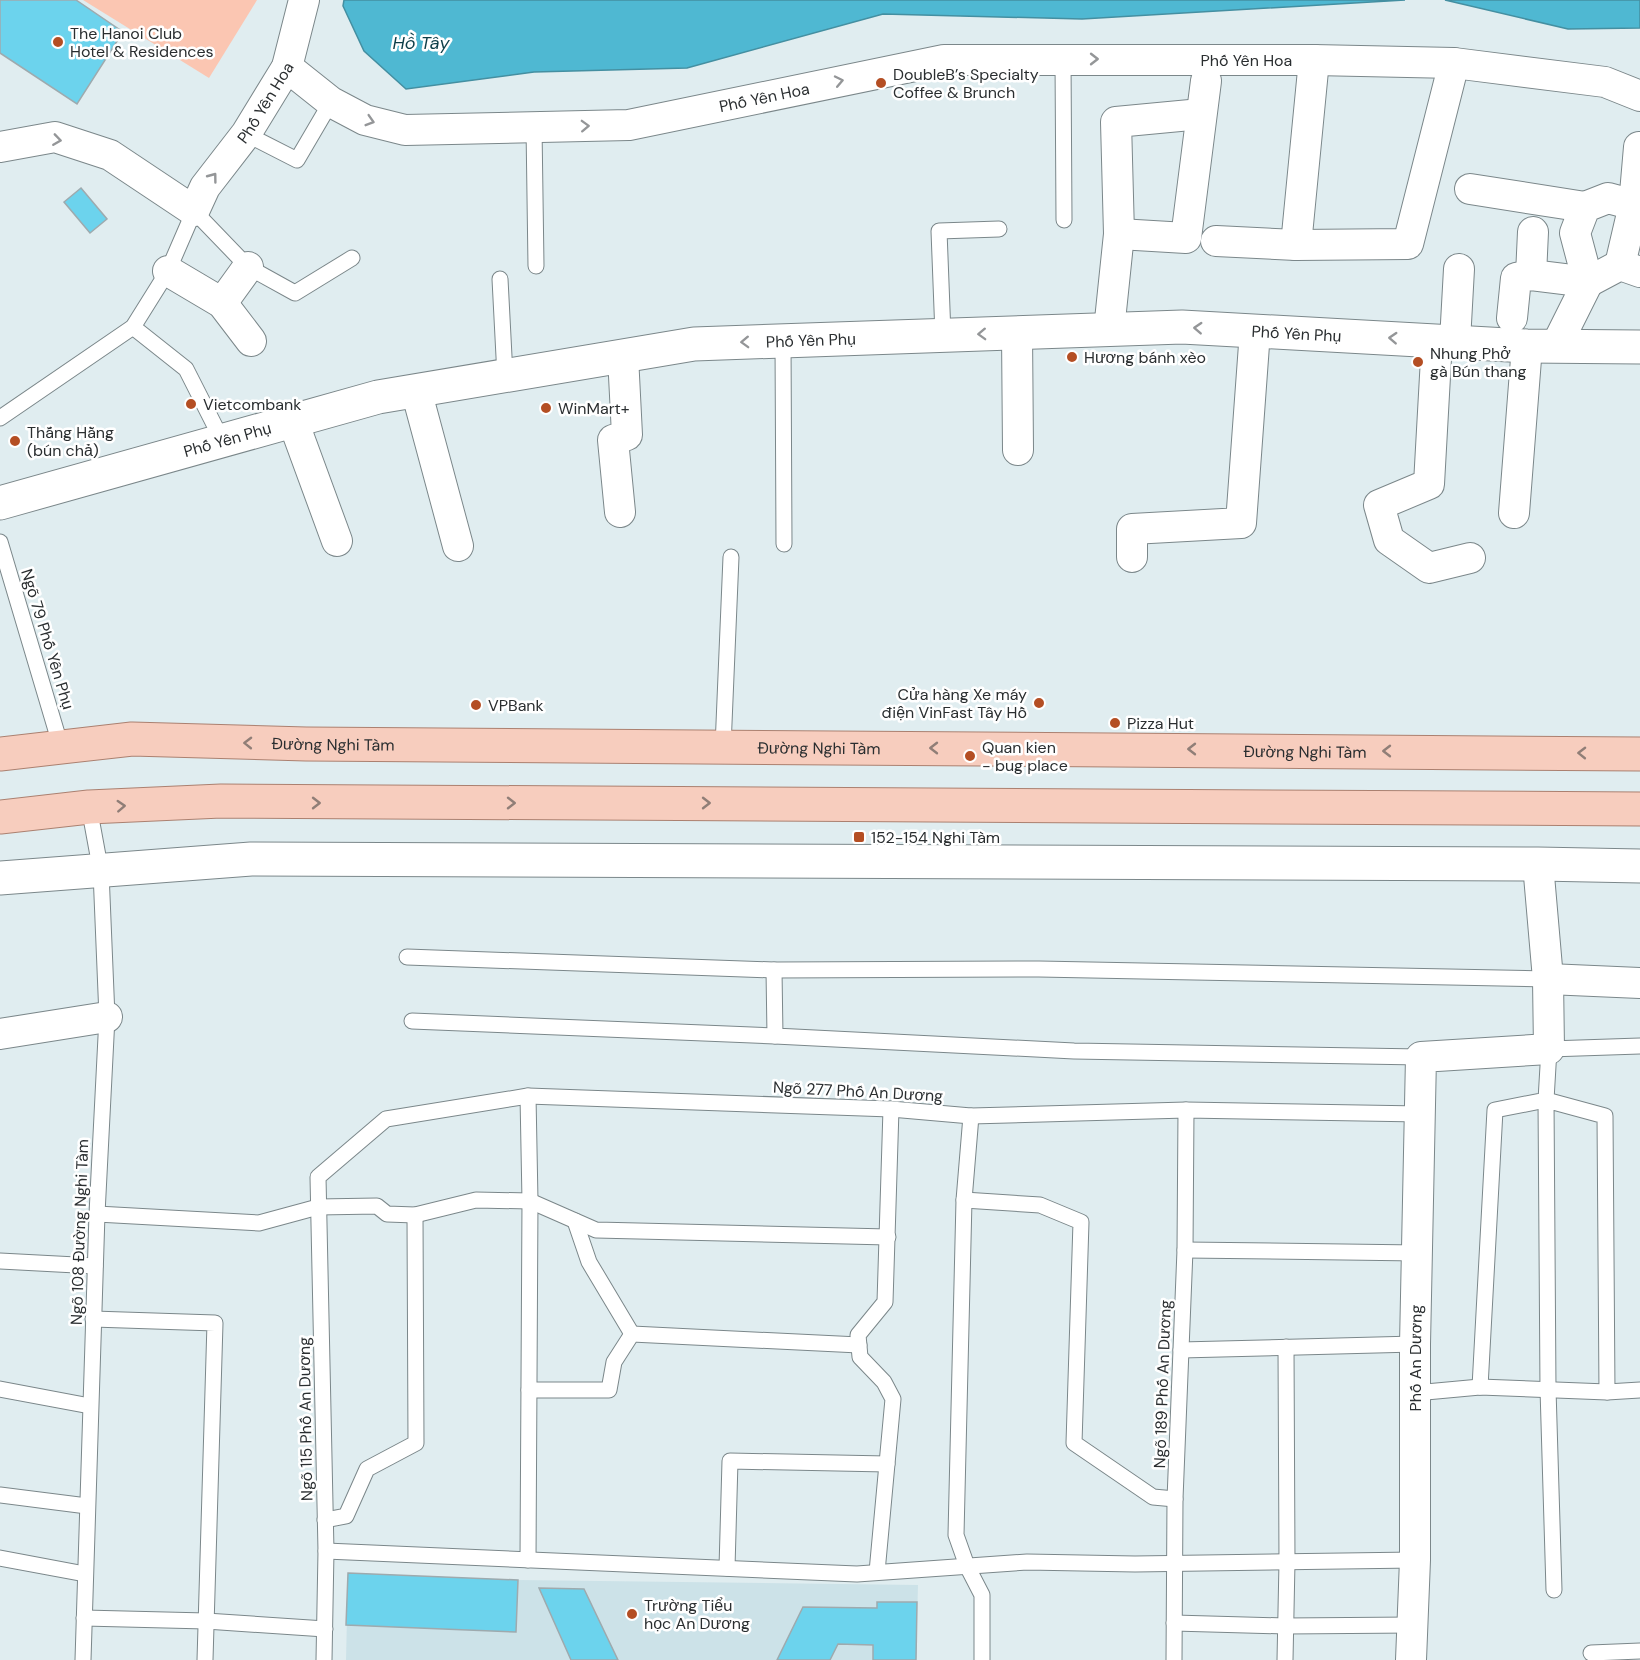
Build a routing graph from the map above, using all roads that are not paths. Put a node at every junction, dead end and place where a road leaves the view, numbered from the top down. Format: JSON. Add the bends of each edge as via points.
{"nodes":[{"id":1,"x":304,"y":0,"type":"edge"},
{"id":2,"x":1063,"y":59,"type":"junction"},
{"id":3,"x":1314,"y":60,"type":"junction"},
{"id":4,"x":1454,"y":63,"type":"junction"},
{"id":5,"x":287,"y":67,"type":"junction"},
{"id":6,"x":1206,"y":81,"type":"dead end"},
{"id":7,"x":1640,"y":96,"type":"edge"},
{"id":8,"x":331,"y":102,"type":"junction"},
{"id":9,"x":1201,"y":114,"type":"junction"},
{"id":10,"x":534,"y":127,"type":"junction"},
{"id":11,"x":246,"y":134,"type":"junction"},
{"id":12,"x":0,"y":147,"type":"edge"},
{"id":13,"x":1639,"y":147,"type":"edge"},
{"id":14,"x":1470,"y":189,"type":"dead end"},
{"id":15,"x":1634,"y":205,"type":"junction"},
{"id":16,"x":1585,"y":207,"type":"junction"},
{"id":17,"x":194,"y":211,"type":"junction"},
{"id":18,"x":1064,"y":220,"type":"dead end"},
{"id":19,"x":999,"y":229,"type":"dead end"},
{"id":20,"x":1533,"y":232,"type":"dead end"},
{"id":21,"x":1119,"y":234,"type":"junction"},
{"id":22,"x":1216,"y":241,"type":"dead end"},
{"id":23,"x":1296,"y":245,"type":"junction"},
{"id":24,"x":352,"y":258,"type":"dead end"},
{"id":25,"x":536,"y":266,"type":"dead end"},
{"id":26,"x":248,"y":267,"type":"junction"},
{"id":27,"x":1459,"y":269,"type":"dead end"},
{"id":28,"x":1630,"y":269,"type":"edge"},
{"id":29,"x":168,"y":271,"type":"junction"},
{"id":30,"x":1531,"y":275,"type":"junction"},
{"id":31,"x":500,"y":279,"type":"dead end"},
{"id":32,"x":1588,"y":282,"type":"junction"},
{"id":33,"x":222,"y":303,"type":"junction"},
{"id":34,"x":1512,"y":318,"type":"dead end"},
{"id":35,"x":133,"y":327,"type":"junction"},
{"id":36,"x":1109,"y":330,"type":"junction"},
{"id":37,"x":1255,"y":331,"type":"junction"},
{"id":38,"x":1017,"y":333,"type":"junction"},
{"id":39,"x":943,"y":335,"type":"junction"},
{"id":40,"x":1446,"y":340,"type":"junction"},
{"id":41,"x":251,"y":341,"type":"dead end"},
{"id":42,"x":783,"y":341,"type":"junction"},
{"id":43,"x":1542,"y":346,"type":"junction"},
{"id":44,"x":1640,"y":347,"type":"edge"},
{"id":45,"x":623,"y":356,"type":"junction"},
{"id":46,"x":504,"y":376,"type":"junction"},
{"id":47,"x":416,"y":390,"type":"junction"},
{"id":48,"x":0,"y":418,"type":"edge"},
{"id":49,"x":293,"y":421,"type":"junction"},
{"id":50,"x":222,"y":441,"type":"junction"},
{"id":51,"x":1018,"y":450,"type":"dead end"},
{"id":52,"x":0,"y":503,"type":"edge"},
{"id":53,"x":620,"y":513,"type":"dead end"},
{"id":54,"x":1514,"y":513,"type":"dead end"},
{"id":55,"x":0,"y":542,"type":"edge"},
{"id":56,"x":336,"y":542,"type":"dead end"},
{"id":57,"x":784,"y":544,"type":"dead end"},
{"id":58,"x":458,"y":546,"type":"dead end"},
{"id":59,"x":731,"y":557,"type":"dead end"},
{"id":60,"x":1132,"y":557,"type":"dead end"},
{"id":61,"x":1470,"y":558,"type":"dead end"},
{"id":62,"x":61,"y":747,"type":"junction"},
{"id":63,"x":723,"y":747,"type":"junction"},
{"id":64,"x":0,"y":754,"type":"edge"},
{"id":65,"x":1640,"y":754,"type":"edge"},
{"id":66,"x":89,"y":807,"type":"junction"},
{"id":67,"x":1640,"y":809,"type":"edge"},
{"id":68,"x":0,"y":817,"type":"edge"},
{"id":69,"x":1539,"y":864,"type":"junction"},
{"id":70,"x":1640,"y":866,"type":"edge"},
{"id":71,"x":101,"y":872,"type":"junction"},
{"id":72,"x":0,"y":878,"type":"edge"},
{"id":73,"x":407,"y":957,"type":"dead end"},
{"id":74,"x":774,"y":970,"type":"junction"},
{"id":75,"x":1548,"y":979,"type":"junction"},
{"id":76,"x":1640,"y":983,"type":"edge"},
{"id":77,"x":107,"y":1017,"type":"junction"},
{"id":78,"x":412,"y":1021,"type":"dead end"},
{"id":79,"x":0,"y":1034,"type":"edge"},
{"id":80,"x":775,"y":1036,"type":"junction"},
{"id":81,"x":1640,"y":1046,"type":"edge"},
{"id":82,"x":1549,"y":1049,"type":"junction"},
{"id":83,"x":1421,"y":1057,"type":"junction"},
{"id":84,"x":528,"y":1096,"type":"junction"},
{"id":85,"x":1546,"y":1100,"type":"junction"},
{"id":86,"x":891,"y":1109,"type":"junction"},
{"id":87,"x":1186,"y":1110,"type":"junction"},
{"id":88,"x":1421,"y":1114,"type":"junction"},
{"id":89,"x":971,"y":1116,"type":"junction"},
{"id":90,"x":318,"y":1177,"type":"joint"},
{"id":91,"x":964,"y":1200,"type":"junction"},
{"id":92,"x":530,"y":1201,"type":"junction"},
{"id":93,"x":318,"y":1207,"type":"junction"},
{"id":94,"x":97,"y":1214,"type":"junction"},
{"id":95,"x":415,"y":1215,"type":"junction"},
{"id":96,"x":575,"y":1221,"type":"junction"},
{"id":97,"x":888,"y":1237,"type":"junction"},
{"id":98,"x":1185,"y":1250,"type":"junction"},
{"id":99,"x":1418,"y":1253,"type":"junction"},
{"id":100,"x":0,"y":1261,"type":"edge"},
{"id":101,"x":95,"y":1266,"type":"junction"},
{"id":102,"x":93,"y":1319,"type":"junction"},
{"id":103,"x":632,"y":1334,"type":"junction"},
{"id":104,"x":1415,"y":1344,"type":"junction"},
{"id":105,"x":859,"y":1345,"type":"junction"},
{"id":106,"x":1286,"y":1347,"type":"junction"},
{"id":107,"x":1181,"y":1350,"type":"junction"},
{"id":108,"x":1480,"y":1387,"type":"junction"},
{"id":109,"x":0,"y":1389,"type":"edge"},
{"id":110,"x":1548,"y":1389,"type":"junction"},
{"id":111,"x":529,"y":1390,"type":"junction"},
{"id":112,"x":1640,"y":1390,"type":"edge"},
{"id":113,"x":1607,"y":1392,"type":"junction"},
{"id":114,"x":1415,"y":1393,"type":"junction"},
{"id":115,"x":90,"y":1406,"type":"junction"},
{"id":116,"x":887,"y":1464,"type":"junction"},
{"id":117,"x":0,"y":1495,"type":"edge"},
{"id":118,"x":1175,"y":1499,"type":"junction"},
{"id":119,"x":87,"y":1506,"type":"junction"},
{"id":120,"x":325,"y":1520,"type":"junction"},
{"id":121,"x":326,"y":1551,"type":"junction"},
{"id":122,"x":0,"y":1558,"type":"edge"},
{"id":123,"x":528,"y":1560,"type":"junction"},
{"id":124,"x":1415,"y":1560,"type":"junction"},
{"id":125,"x":1287,"y":1562,"type":"junction"},
{"id":126,"x":1176,"y":1563,"type":"junction"},
{"id":127,"x":967,"y":1566,"type":"junction"},
{"id":128,"x":727,"y":1568,"type":"junction"},
{"id":129,"x":877,"y":1572,"type":"junction"},
{"id":130,"x":85,"y":1574,"type":"junction"},
{"id":131,"x":1554,"y":1590,"type":"dead end"},
{"id":132,"x":84,"y":1618,"type":"junction"},
{"id":133,"x":206,"y":1621,"type":"junction"},
{"id":134,"x":1174,"y":1623,"type":"junction"},
{"id":135,"x":1413,"y":1625,"type":"junction"},
{"id":136,"x":1285,"y":1626,"type":"junction"},
{"id":137,"x":325,"y":1629,"type":"junction"},
{"id":138,"x":1640,"y":1651,"type":"edge"},
{"id":139,"x":1591,"y":1653,"type":"dead end"},
{"id":140,"x":83,"y":1660,"type":"edge"},
{"id":141,"x":205,"y":1660,"type":"edge"},
{"id":142,"x":324,"y":1660,"type":"edge"},
{"id":143,"x":982,"y":1660,"type":"edge"},
{"id":144,"x":1174,"y":1660,"type":"edge"},
{"id":145,"x":1284,"y":1660,"type":"edge"},
{"id":146,"x":1411,"y":1660,"type":"edge"}],
"edges":[{"from":1,"to":5,"type":"street"},
{"from":2,"to":3,"type":"street","name":"Phố Yên Hoa","one_way":true},
{"from":10,"to":2,"type":"street","name":"Phố Yên Hoa","one_way":true,"via":[[629,124],[944,60]]},
{"from":2,"to":18,"type":"lane"},
{"from":3,"to":4,"type":"street","name":"Phố Yên Hoa"},
{"from":3,"to":23,"type":"street"},
{"from":4,"to":7,"type":"street","name":"Phố Yên Hoa","via":[[1605,82]]},
{"from":4,"to":23,"type":"street","via":[[1408,244]]},
{"from":5,"to":8,"type":"street","name":"Phố Yên Hoa"},
{"from":5,"to":11,"type":"street","name":"Phố Yên Hoa"},
{"from":6,"to":9,"type":"street"},
{"from":8,"to":10,"type":"street","name":"Phố Yên Hoa","one_way":true,"via":[[364,120],[405,130]]},
{"from":8,"to":11,"type":"lane","via":[[297,160]]},
{"from":9,"to":21,"type":"street","via":[[1186,238]]},
{"from":9,"to":21,"type":"street","via":[[1116,122]]},
{"from":10,"to":25,"type":"lane"},
{"from":17,"to":11,"type":"street","name":"Phố Yên Hoa","one_way":true,"via":[[205,187]]},
{"from":12,"to":17,"type":"street","one_way":true,"via":[[55,137],[110,155]]},
{"from":13,"to":15,"type":"street"},
{"from":14,"to":16,"type":"street"},
{"from":15,"to":16,"type":"street","via":[[1608,198]]},
{"from":15,"to":28,"type":"street"},
{"from":16,"to":32,"type":"street","via":[[1575,233]]},
{"from":17,"to":26,"type":"lane"},
{"from":17,"to":29,"type":"lane"},
{"from":19,"to":39,"type":"lane","via":[[939,231]]},
{"from":20,"to":30,"type":"street"},
{"from":21,"to":36,"type":"street"},
{"from":22,"to":23,"type":"street"},
{"from":24,"to":26,"type":"lane","via":[[295,293]]},
{"from":26,"to":33,"type":"street"},
{"from":27,"to":40,"type":"street"},
{"from":28,"to":32,"type":"street"},
{"from":29,"to":33,"type":"street"},
{"from":29,"to":35,"type":"lane"},
{"from":30,"to":32,"type":"street"},
{"from":30,"to":34,"type":"street","via":[[1516,278]]},
{"from":31,"to":46,"type":"lane"},
{"from":32,"to":43,"type":"street"},
{"from":33,"to":41,"type":"street"},
{"from":35,"to":48,"type":"lane"},
{"from":35,"to":50,"type":"lane","via":[[186,369]]},
{"from":37,"to":36,"type":"street","name":"Phố Yên Phụ","one_way":true,"via":[[1182,327]]},
{"from":36,"to":38,"type":"street","name":"Phố Yên Phụ"},
{"from":40,"to":37,"type":"street","name":"Phố Yên Phụ","one_way":true},
{"from":37,"to":60,"type":"street","via":[[1241,522],[1132,529]]},
{"from":38,"to":39,"type":"street","name":"Phố Yên Phụ","one_way":true},
{"from":38,"to":51,"type":"street"},
{"from":39,"to":42,"type":"street","name":"Phố Yên Phụ"},
{"from":40,"to":43,"type":"street","name":"Phố Yên Phụ"},
{"from":40,"to":61,"type":"street","via":[[1429,484],[1379,505],[1389,540],[1429,568]]},
{"from":42,"to":45,"type":"street","name":"Phố Yên Phụ","one_way":true,"via":[[694,344]]},
{"from":42,"to":57,"type":"lane"},
{"from":43,"to":44,"type":"street","name":"Phố Yên Phụ"},
{"from":43,"to":54,"type":"street"},
{"from":45,"to":46,"type":"street","name":"Phố Yên Phụ"},
{"from":45,"to":53,"type":"street","via":[[627,435],[613,441]]},
{"from":46,"to":47,"type":"street","name":"Phố Yên Phụ"},
{"from":47,"to":49,"type":"street","name":"Phố Yên Phụ"},
{"from":47,"to":58,"type":"street"},
{"from":49,"to":50,"type":"street","name":"Phố Yên Phụ"},
{"from":49,"to":56,"type":"street"},
{"from":50,"to":52,"type":"street","name":"Phố Yên Phụ"},
{"from":55,"to":62,"type":"lane","name":"Ngõ 79 Phố Yên Phụ"},
{"from":59,"to":63,"type":"lane"},
{"from":63,"to":62,"type":"main road","name":"Đường Nghi Tàm","one_way":true,"via":[[132,739]]},
{"from":62,"to":64,"type":"main road","name":"Đường Nghi Tàm"},
{"from":65,"to":63,"type":"main road","name":"Đường Nghi Tàm","one_way":true},
{"from":66,"to":67,"type":"main road","one_way":true,"via":[[221,801]]},
{"from":66,"to":68,"type":"main road"},
{"from":66,"to":71,"type":"lane","name":"Ngõ 108 Đường Nghi Tàm"},
{"from":69,"to":70,"type":"street"},
{"from":69,"to":71,"type":"street","via":[[251,859]]},
{"from":69,"to":75,"type":"street"},
{"from":71,"to":72,"type":"street"},
{"from":71,"to":77,"type":"lane","name":"Ngõ 108 Đường Nghi Tàm"},
{"from":73,"to":74,"type":"lane"},
{"from":74,"to":75,"type":"lane","via":[[1039,969]]},
{"from":74,"to":80,"type":"lane"},
{"from":75,"to":76,"type":"street"},
{"from":75,"to":82,"type":"street"},
{"from":77,"to":79,"type":"street"},
{"from":77,"to":94,"type":"lane","name":"Ngõ 108 Đường Nghi Tàm"},
{"from":78,"to":80,"type":"lane"},
{"from":80,"to":83,"type":"lane","via":[[1074,1051]]},
{"from":81,"to":82,"type":"lane"},
{"from":82,"to":83,"type":"street"},
{"from":82,"to":85,"type":"lane"},
{"from":83,"to":88,"type":"street","name":"Phố An Dương"},
{"from":84,"to":86,"type":"lane","name":"Ngõ 277 Phố An Dương"},
{"from":84,"to":90,"type":"lane","name":"Ngõ 277 Phố An Dương","via":[[387,1119]]},
{"from":84,"to":92,"type":"lane"},
{"from":85,"to":108,"type":"lane","via":[[1495,1110]]},
{"from":85,"to":110,"type":"lane"},
{"from":85,"to":113,"type":"lane","via":[[1605,1116]]},
{"from":86,"to":89,"type":"lane","name":"Ngõ 277 Phố An Dương"},
{"from":86,"to":97,"type":"lane"},
{"from":87,"to":88,"type":"lane","name":"Ngõ 277 Phố An Dương"},
{"from":87,"to":89,"type":"lane","name":"Ngõ 277 Phố An Dương"},
{"from":87,"to":98,"type":"lane","name":"Ngõ 189 Phố An Dương"},
{"from":88,"to":99,"type":"street","name":"Phố An Dương"},
{"from":89,"to":91,"type":"lane"},
{"from":90,"to":93,"type":"lane","name":"Ngõ 115 Phố An Dương"},
{"from":91,"to":118,"type":"lane","via":[[1041,1205],[1081,1222],[1074,1443],[1153,1497]]},
{"from":91,"to":127,"type":"lane","via":[[956,1535]]},
{"from":92,"to":95,"type":"lane","via":[[476,1200]]},
{"from":92,"to":96,"type":"lane"},
{"from":92,"to":111,"type":"lane"},
{"from":93,"to":94,"type":"lane","via":[[259,1223]]},
{"from":93,"to":95,"type":"lane","via":[[377,1206],[387,1214]]},
{"from":93,"to":120,"type":"lane","name":"Ngõ 115 Phố An Dương"},
{"from":94,"to":101,"type":"lane","name":"Ngõ 108 Đường Nghi Tàm"},
{"from":95,"to":120,"type":"lane","via":[[416,1443],[367,1470],[346,1516]]},
{"from":96,"to":97,"type":"lane","via":[[596,1230]]},
{"from":96,"to":103,"type":"lane","via":[[589,1262]]},
{"from":97,"to":105,"type":"lane","via":[[885,1302],[858,1335]]},
{"from":98,"to":99,"type":"lane"},
{"from":98,"to":107,"type":"lane","name":"Ngõ 189 Phố An Dương"},
{"from":99,"to":104,"type":"street","name":"Phố An Dương"},
{"from":100,"to":101,"type":"lane"},
{"from":101,"to":102,"type":"lane","name":"Ngõ 108 Đường Nghi Tàm"},
{"from":102,"to":115,"type":"lane","name":"Ngõ 108 Đường Nghi Tàm"},
{"from":102,"to":133,"type":"lane","via":[[215,1323]]},
{"from":103,"to":105,"type":"lane"},
{"from":103,"to":111,"type":"lane","via":[[614,1362],[609,1390]]},
{"from":104,"to":106,"type":"lane"},
{"from":104,"to":114,"type":"street","name":"Phố An Dương"},
{"from":105,"to":116,"type":"lane","via":[[860,1357],[884,1382],[892,1399]]},
{"from":106,"to":107,"type":"lane"},
{"from":106,"to":125,"type":"lane"},
{"from":107,"to":118,"type":"lane","name":"Ngõ 189 Phố An Dương"},
{"from":108,"to":110,"type":"lane"},
{"from":108,"to":114,"type":"lane"},
{"from":109,"to":115,"type":"lane"},
{"from":110,"to":113,"type":"lane"},
{"from":110,"to":131,"type":"lane"},
{"from":111,"to":123,"type":"lane"},
{"from":112,"to":113,"type":"lane"},
{"from":114,"to":124,"type":"street","name":"Phố An Dương"},
{"from":115,"to":119,"type":"lane","name":"Ngõ 108 Đường Nghi Tàm"},
{"from":116,"to":128,"type":"lane","via":[[730,1461]]},
{"from":116,"to":129,"type":"lane"},
{"from":117,"to":119,"type":"lane"},
{"from":118,"to":126,"type":"lane","name":"Ngõ 189 Phố An Dương"},
{"from":119,"to":130,"type":"lane","name":"Ngõ 108 Đường Nghi Tàm"},
{"from":120,"to":121,"type":"lane","name":"Ngõ 115 Phố An Dương"},
{"from":121,"to":123,"type":"lane"},
{"from":121,"to":137,"type":"lane","name":"Ngõ 115 Phố An Dương"},
{"from":122,"to":130,"type":"lane"},
{"from":123,"to":128,"type":"lane"},
{"from":124,"to":125,"type":"lane"},
{"from":124,"to":135,"type":"street","name":"Phố An Dương"},
{"from":125,"to":126,"type":"lane"},
{"from":125,"to":136,"type":"lane"},
{"from":126,"to":127,"type":"lane","via":[[1027,1562]]},
{"from":126,"to":134,"type":"lane","name":"Ngõ 189 Phố An Dương"},
{"from":127,"to":129,"type":"lane"},
{"from":127,"to":143,"type":"lane","via":[[982,1595]]},
{"from":128,"to":129,"type":"lane"},
{"from":130,"to":132,"type":"lane","name":"Ngõ 108 Đường Nghi Tàm"},
{"from":132,"to":133,"type":"lane"},
{"from":132,"to":140,"type":"lane","name":"Ngõ 108 Đường Nghi Tàm"},
{"from":133,"to":137,"type":"lane"},
{"from":133,"to":141,"type":"lane"},
{"from":134,"to":136,"type":"lane"},
{"from":134,"to":144,"type":"lane","name":"Ngõ 189 Phố An Dương"},
{"from":135,"to":136,"type":"lane"},
{"from":135,"to":146,"type":"street","name":"Phố An Dương"},
{"from":136,"to":145,"type":"lane"},
{"from":137,"to":142,"type":"lane","name":"Ngõ 115 Phố An Dương"},
{"from":138,"to":139,"type":"lane"}]}
